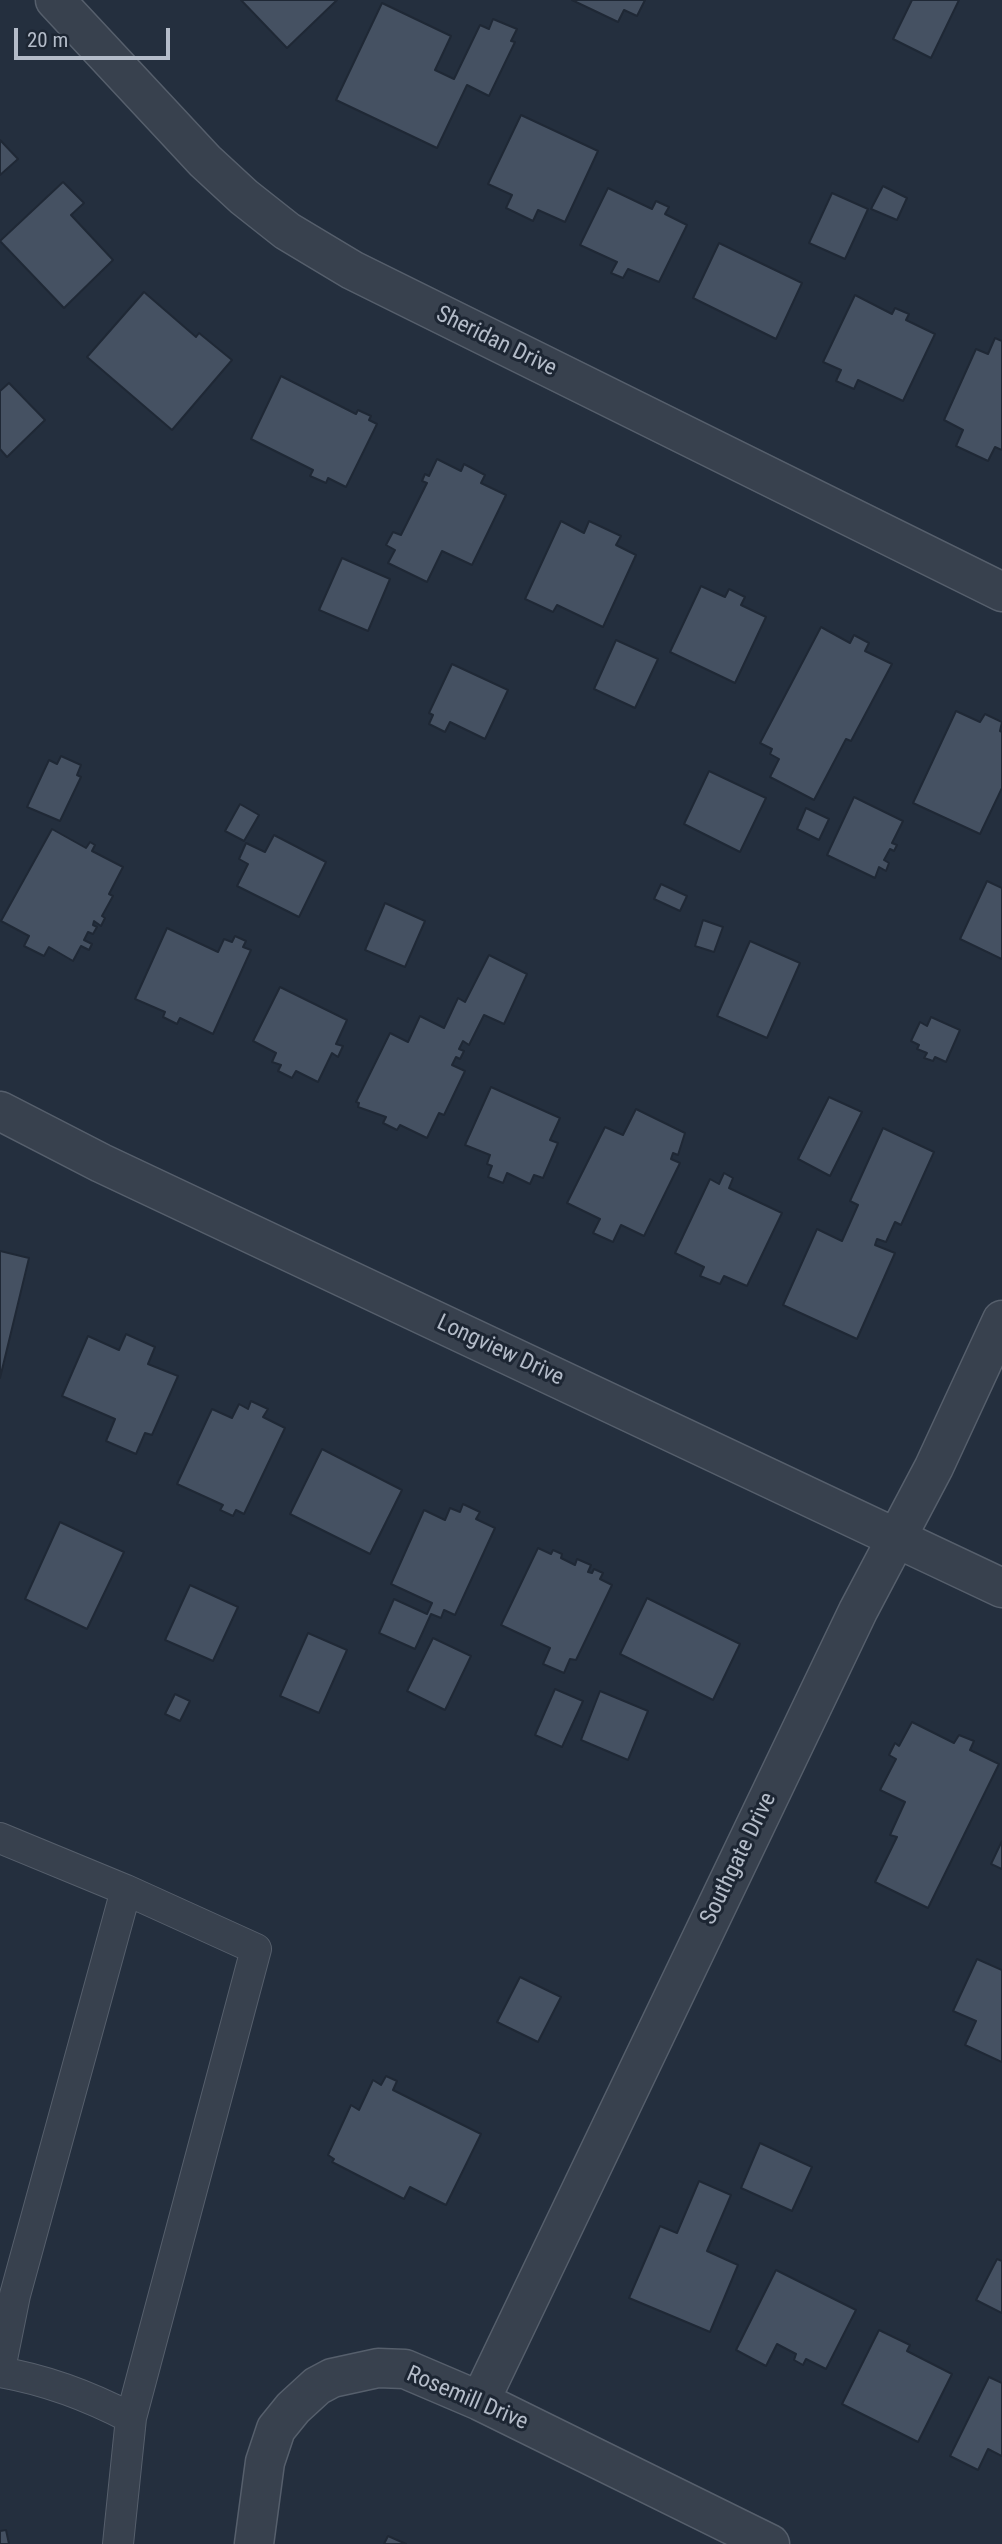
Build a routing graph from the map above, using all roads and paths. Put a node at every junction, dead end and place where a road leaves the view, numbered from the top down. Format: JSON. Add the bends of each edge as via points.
{"nodes":[{"id":1,"x":55,"y":0,"type":"edge"},
{"id":2,"x":1002,"y":592,"type":"edge"},
{"id":3,"x":0,"y":1111,"type":"edge"},
{"id":4,"x":1002,"y":1320,"type":"edge"},
{"id":5,"x":898,"y":1539,"type":"junction"},
{"id":6,"x":1002,"y":1588,"type":"edge"},
{"id":7,"x":0,"y":1838,"type":"edge"},
{"id":8,"x":126,"y":1890,"type":"junction"},
{"id":9,"x":8,"y":2284,"type":"edge"},
{"id":10,"x":0,"y":2371,"type":"edge"},
{"id":11,"x":480,"y":2401,"type":"junction"},
{"id":12,"x":131,"y":2418,"type":"junction"},
{"id":13,"x":118,"y":2544,"type":"edge"},
{"id":14,"x":254,"y":2544,"type":"edge"},
{"id":15,"x":770,"y":2544,"type":"edge"}],
"edges":[{"from":1,"to":2,"type":"street","name":"Sheridan Drive","via":[[205,161],[287,231],[352,270]]},
{"from":3,"to":5,"type":"street","name":"Longview Drive"},
{"from":4,"to":5,"type":"street","name":"Southgate Drive"},
{"from":5,"to":6,"type":"street","name":"Longview Drive"},
{"from":5,"to":11,"type":"street","name":"Southgate Drive","via":[[852,1624]]},
{"from":7,"to":8,"type":"lane"},
{"from":8,"to":9,"type":"lane"},
{"from":8,"to":12,"type":"lane","via":[[256,1949]]},
{"from":9,"to":10,"type":"lane"},
{"from":10,"to":12,"type":"lane","via":[[94,2399]]},
{"from":11,"to":14,"type":"street","name":"Rosemill Drive","via":[[405,2369],[378,2368],[317,2386],[276,2429],[265,2462]]},
{"from":11,"to":15,"type":"street","name":"Rosemill Drive"},
{"from":12,"to":13,"type":"lane"}]}
